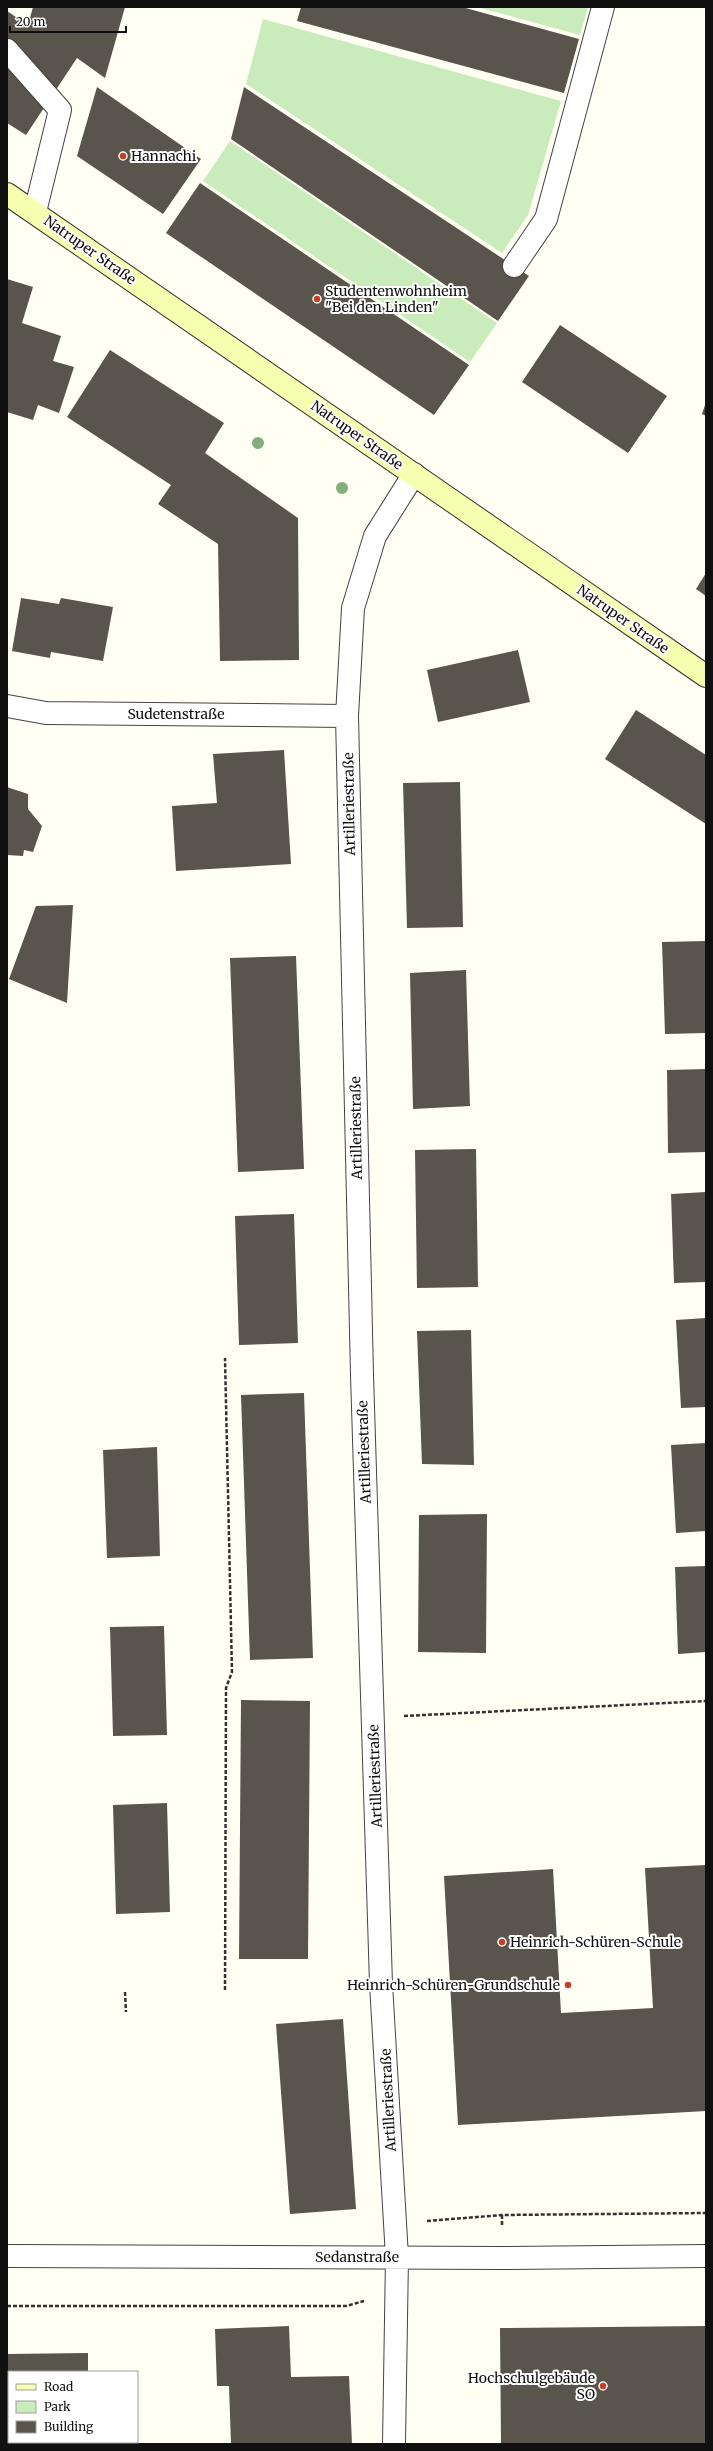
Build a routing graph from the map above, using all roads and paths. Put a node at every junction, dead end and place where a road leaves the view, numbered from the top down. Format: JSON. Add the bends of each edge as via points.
{"nodes":[{"id":1,"x":604,"y":7,"type":"edge"},
{"id":2,"x":7,"y":50,"type":"edge"},
{"id":3,"x":7,"y":194,"type":"edge"},
{"id":4,"x":35,"y":212,"type":"junction"},
{"id":5,"x":514,"y":266,"type":"dead end"},
{"id":6,"x":414,"y":474,"type":"junction"},
{"id":7,"x":706,"y":676,"type":"edge"},
{"id":8,"x":7,"y":706,"type":"edge"},
{"id":9,"x":346,"y":716,"type":"junction"},
{"id":10,"x":225,"y":1358,"type":"dead end"},
{"id":11,"x":706,"y":1701,"type":"edge"},
{"id":12,"x":374,"y":1717,"type":"junction"},
{"id":13,"x":225,"y":1990,"type":"dead end"},
{"id":14,"x":125,"y":1992,"type":"dead end"},
{"id":15,"x":126,"y":2012,"type":"dead end"},
{"id":16,"x":706,"y":2213,"type":"edge"},
{"id":17,"x":396,"y":2224,"type":"junction"},
{"id":18,"x":7,"y":2256,"type":"edge"},
{"id":19,"x":706,"y":2256,"type":"edge"},
{"id":20,"x":396,"y":2257,"type":"junction"},
{"id":21,"x":396,"y":2292,"type":"junction"},
{"id":22,"x":7,"y":2306,"type":"edge"},
{"id":23,"x":394,"y":2444,"type":"edge"}],
"edges":[{"from":1,"to":5,"type":"street","via":[[546,219]]},
{"from":2,"to":4,"type":"street","via":[[60,110]]},
{"from":3,"to":4,"type":"street","name":"Natruper Straße"},
{"from":4,"to":6,"type":"street","name":"Natruper Straße"},
{"from":6,"to":7,"type":"street","name":"Natruper Straße"},
{"from":6,"to":9,"type":"street","name":"Artilleriestraße","via":[[375,536],[353,608]]},
{"from":8,"to":9,"type":"street","name":"Sudetenstraße","via":[[46,713]]},
{"from":9,"to":12,"type":"street","name":"Artilleriestraße","via":[[362,1375]]},
{"from":10,"to":13,"type":"path","via":[[232,1672],[226,1688]]},
{"from":11,"to":12,"type":"path"},
{"from":12,"to":17,"type":"street","name":"Artilleriestraße","via":[[381,1984]]},
{"from":14,"to":15,"type":"path"},
{"from":16,"to":17,"type":"path","via":[[502,2215]]},
{"from":17,"to":20,"type":"street","name":"Artilleriestraße"},
{"from":18,"to":20,"type":"street","name":"Sedanstraße"},
{"from":19,"to":20,"type":"street","name":"Sedanstraße"},
{"from":20,"to":21,"type":"street","name":"Artilleriestraße"},
{"from":21,"to":22,"type":"path","via":[[346,2306]]},
{"from":21,"to":23,"type":"street","name":"Artilleriestraße"}]}
